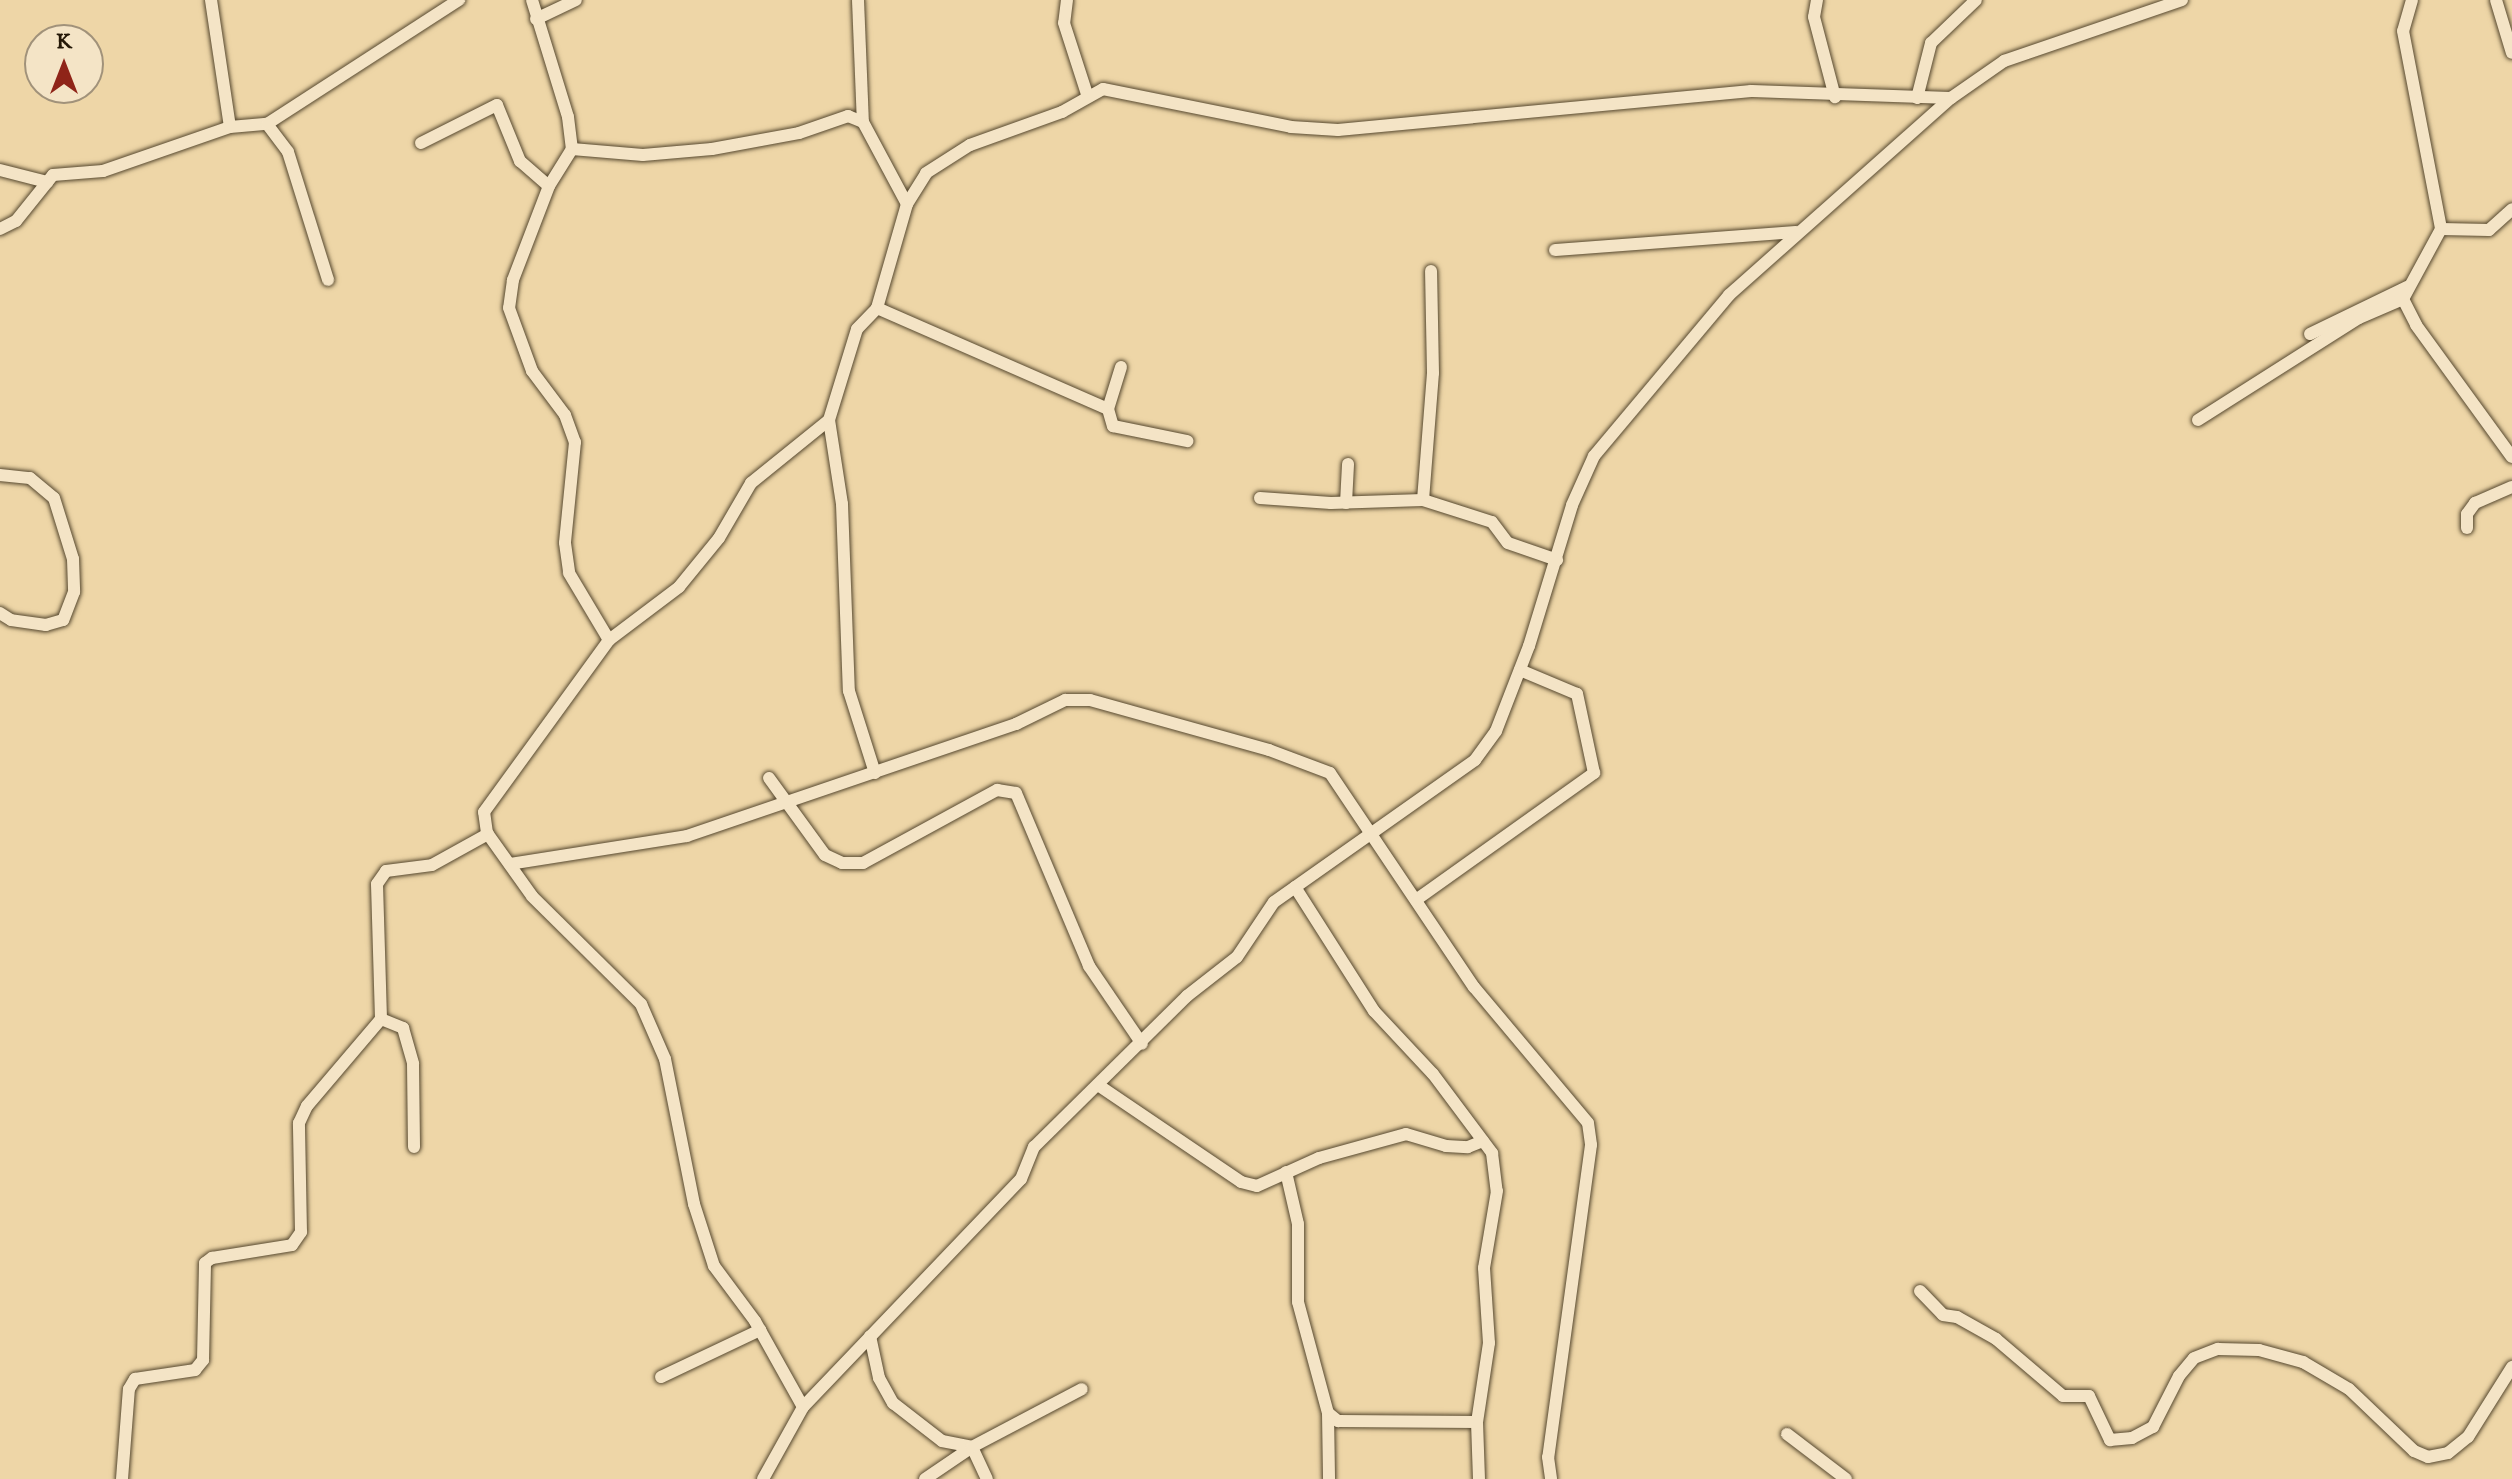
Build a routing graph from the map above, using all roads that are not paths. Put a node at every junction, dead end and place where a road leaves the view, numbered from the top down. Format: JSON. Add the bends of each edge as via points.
{"nodes":[{"id":1,"x":211,"y":0,"type":"edge"},
{"id":2,"x":459,"y":0,"type":"edge"},
{"id":3,"x":532,"y":0,"type":"edge"},
{"id":4,"x":576,"y":0,"type":"edge"},
{"id":5,"x":858,"y":0,"type":"edge"},
{"id":6,"x":1067,"y":0,"type":"edge"},
{"id":7,"x":1817,"y":0,"type":"edge"},
{"id":8,"x":1976,"y":0,"type":"edge"},
{"id":9,"x":2182,"y":0,"type":"edge"},
{"id":10,"x":2412,"y":0,"type":"edge"},
{"id":11,"x":2496,"y":0,"type":"edge"},
{"id":12,"x":536,"y":19,"type":"junction"},
{"id":13,"x":2512,"y":53,"type":"edge"},
{"id":14,"x":1087,"y":94,"type":"junction"},
{"id":15,"x":1835,"y":97,"type":"junction"},
{"id":16,"x":1917,"y":98,"type":"junction"},
{"id":17,"x":1951,"y":98,"type":"junction"},
{"id":18,"x":863,"y":122,"type":"junction"},
{"id":19,"x":267,"y":124,"type":"junction"},
{"id":20,"x":230,"y":127,"type":"junction"},
{"id":21,"x":421,"y":143,"type":"dead end"},
{"id":22,"x":572,"y":149,"type":"junction"},
{"id":23,"x":0,"y":170,"type":"edge"},
{"id":24,"x":47,"y":182,"type":"junction"},
{"id":25,"x":549,"y":186,"type":"junction"},
{"id":26,"x":907,"y":204,"type":"junction"},
{"id":27,"x":2512,"y":209,"type":"edge"},
{"id":28,"x":0,"y":229,"type":"edge"},
{"id":29,"x":2441,"y":229,"type":"junction"},
{"id":30,"x":1796,"y":232,"type":"junction"},
{"id":31,"x":1555,"y":250,"type":"dead end"},
{"id":32,"x":1431,"y":271,"type":"dead end"},
{"id":33,"x":328,"y":280,"type":"dead end"},
{"id":34,"x":2405,"y":293,"type":"junction"},
{"id":35,"x":877,"y":308,"type":"junction"},
{"id":36,"x":2310,"y":334,"type":"dead end"},
{"id":37,"x":1121,"y":367,"type":"dead end"},
{"id":38,"x":1108,"y":409,"type":"junction"},
{"id":39,"x":829,"y":420,"type":"junction"},
{"id":40,"x":2198,"y":420,"type":"dead end"},
{"id":41,"x":1187,"y":441,"type":"dead end"},
{"id":42,"x":2512,"y":457,"type":"edge"},
{"id":43,"x":1348,"y":464,"type":"dead end"},
{"id":44,"x":0,"y":475,"type":"edge"},
{"id":45,"x":2512,"y":487,"type":"edge"},
{"id":46,"x":1260,"y":498,"type":"dead end"},
{"id":47,"x":1423,"y":500,"type":"junction"},
{"id":48,"x":1346,"y":503,"type":"junction"},
{"id":49,"x":2467,"y":528,"type":"dead end"},
{"id":50,"x":1557,"y":560,"type":"junction"},
{"id":51,"x":0,"y":613,"type":"edge"},
{"id":52,"x":609,"y":640,"type":"junction"},
{"id":53,"x":1520,"y":670,"type":"junction"},
{"id":54,"x":875,"y":773,"type":"junction"},
{"id":55,"x":769,"y":778,"type":"dead end"},
{"id":56,"x":785,"y":803,"type":"junction"},
{"id":57,"x":1371,"y":833,"type":"junction"},
{"id":58,"x":488,"y":834,"type":"junction"},
{"id":59,"x":510,"y":864,"type":"junction"},
{"id":60,"x":1295,"y":887,"type":"junction"},
{"id":61,"x":1416,"y":900,"type":"junction"},
{"id":62,"x":381,"y":1019,"type":"junction"},
{"id":63,"x":1142,"y":1044,"type":"junction"},
{"id":64,"x":1098,"y":1085,"type":"junction"},
{"id":65,"x":1483,"y":1141,"type":"junction"},
{"id":66,"x":414,"y":1147,"type":"dead end"},
{"id":67,"x":1286,"y":1172,"type":"junction"},
{"id":68,"x":1920,"y":1291,"type":"dead end"},
{"id":69,"x":760,"y":1330,"type":"junction"},
{"id":70,"x":870,"y":1336,"type":"junction"},
{"id":71,"x":2512,"y":1367,"type":"edge"},
{"id":72,"x":661,"y":1377,"type":"dead end"},
{"id":73,"x":1082,"y":1389,"type":"dead end"},
{"id":74,"x":803,"y":1407,"type":"junction"},
{"id":75,"x":1328,"y":1413,"type":"junction"},
{"id":76,"x":1477,"y":1422,"type":"junction"},
{"id":77,"x":1787,"y":1434,"type":"dead end"},
{"id":78,"x":972,"y":1447,"type":"junction"},
{"id":79,"x":116,"y":1477,"type":"edge"},
{"id":80,"x":763,"y":1479,"type":"edge"},
{"id":81,"x":925,"y":1479,"type":"edge"},
{"id":82,"x":987,"y":1479,"type":"edge"},
{"id":83,"x":1329,"y":1479,"type":"edge"},
{"id":84,"x":1479,"y":1479,"type":"edge"},
{"id":85,"x":1551,"y":1479,"type":"edge"},
{"id":86,"x":1846,"y":1479,"type":"edge"}],
"edges":[{"from":1,"to":20,"type":"street"},
{"from":2,"to":19,"type":"street"},
{"from":3,"to":12,"type":"street"},
{"from":4,"to":12,"type":"street"},
{"from":5,"to":18,"type":"street"},
{"from":6,"to":14,"type":"street","via":[[1064,23]]},
{"from":7,"to":15,"type":"street","via":[[1814,17]]},
{"from":8,"to":16,"type":"street","via":[[1931,43]]},
{"from":9,"to":17,"type":"street","via":[[2004,61]]},
{"from":10,"to":29,"type":"street","via":[[2403,31]]},
{"from":11,"to":13,"type":"street"},
{"from":12,"to":22,"type":"street","via":[[568,117]]},
{"from":14,"to":15,"type":"street","via":[[1126,91],[1291,127],[1338,130],[1751,91]]},
{"from":14,"to":26,"type":"street","via":[[1062,112],[970,145],[926,173]]},
{"from":15,"to":16,"type":"street"},
{"from":16,"to":17,"type":"street"},
{"from":17,"to":30,"type":"street"},
{"from":18,"to":22,"type":"street","via":[[848,116],[799,133],[643,155]]},
{"from":18,"to":26,"type":"street"},
{"from":19,"to":20,"type":"street"},
{"from":19,"to":33,"type":"street","via":[[288,152]]},
{"from":20,"to":24,"type":"street","via":[[103,171],[53,175]]},
{"from":21,"to":25,"type":"street","via":[[497,105],[520,161]]},
{"from":22,"to":25,"type":"street"},
{"from":23,"to":24,"type":"street"},
{"from":24,"to":28,"type":"street","via":[[16,221]]},
{"from":25,"to":52,"type":"street","via":[[513,280],[509,308],[532,371],[565,415],[575,442],[565,543],[569,573]]},
{"from":26,"to":35,"type":"street"},
{"from":27,"to":29,"type":"street","via":[[2489,230]]},
{"from":29,"to":34,"type":"street"},
{"from":30,"to":31,"type":"street"},
{"from":30,"to":50,"type":"street","via":[[1729,295],[1594,456],[1572,505]]},
{"from":32,"to":47,"type":"street","via":[[1433,373]]},
{"from":34,"to":36,"type":"street"},
{"from":34,"to":40,"type":"street"},
{"from":34,"to":42,"type":"street","via":[[2416,325]]},
{"from":35,"to":38,"type":"street"},
{"from":35,"to":39,"type":"street","via":[[857,329]]},
{"from":37,"to":38,"type":"street"},
{"from":38,"to":41,"type":"street","via":[[1113,426]]},
{"from":39,"to":52,"type":"street","via":[[751,483],[719,538],[679,587]]},
{"from":39,"to":54,"type":"street","via":[[842,504],[849,691]]},
{"from":43,"to":48,"type":"street"},
{"from":44,"to":51,"type":"street","via":[[30,478],[54,498],[73,559],[74,592],[63,620],[46,625]]},
{"from":45,"to":49,"type":"street","via":[[2475,503],[2467,514]]},
{"from":46,"to":48,"type":"street"},
{"from":47,"to":48,"type":"street"},
{"from":47,"to":50,"type":"street","via":[[1492,522],[1508,543]]},
{"from":50,"to":53,"type":"street"},
{"from":52,"to":58,"type":"street","via":[[490,802],[484,812]]},
{"from":53,"to":57,"type":"street","via":[[1496,731],[1475,760]]},
{"from":53,"to":61,"type":"street","via":[[1577,694],[1594,773]]},
{"from":54,"to":56,"type":"street"},
{"from":54,"to":57,"type":"street","via":[[1016,724],[1065,700],[1090,700],[1269,750],[1330,773]]},
{"from":55,"to":56,"type":"street"},
{"from":56,"to":59,"type":"street","via":[[687,836]]},
{"from":56,"to":63,"type":"street","via":[[825,855],[842,863],[863,863],[997,790],[1016,793],[1089,966]]},
{"from":57,"to":60,"type":"street"},
{"from":57,"to":61,"type":"street"},
{"from":58,"to":59,"type":"street"},
{"from":58,"to":62,"type":"street","via":[[432,865],[386,871],[377,884]]},
{"from":59,"to":69,"type":"street","via":[[532,896],[641,1004],[665,1059],[694,1204],[714,1266]]},
{"from":60,"to":63,"type":"street","via":[[1274,902],[1237,957],[1187,996]]},
{"from":60,"to":65,"type":"street","via":[[1374,1011],[1433,1074]]},
{"from":61,"to":85,"type":"street","via":[[1474,987],[1588,1123],[1591,1145],[1548,1457]]},
{"from":62,"to":66,"type":"street","via":[[403,1028],[413,1064]]},
{"from":62,"to":79,"type":"street","via":[[307,1106],[299,1123],[301,1232],[292,1245],[205,1263],[203,1360],[195,1370],[135,1379]]},
{"from":63,"to":64,"type":"street"},
{"from":64,"to":67,"type":"street","via":[[1241,1182],[1257,1186]]},
{"from":64,"to":70,"type":"street","via":[[1034,1147],[1021,1179]]},
{"from":65,"to":67,"type":"street","via":[[1446,1146],[1406,1134]]},
{"from":65,"to":76,"type":"street","via":[[1492,1153],[1497,1191],[1484,1268],[1489,1343]]},
{"from":67,"to":75,"type":"street","via":[[1298,1224],[1298,1302]]},
{"from":68,"to":71,"type":"street","via":[[1943,1315],[1996,1339],[2063,1396],[2089,1396],[2110,1440],[2132,1438],[2153,1427],[2194,1358],[2218,1349],[2259,1350],[2303,1362],[2349,1389],[2414,1451],[2428,1457],[2448,1453],[2468,1437]]},
{"from":69,"to":72,"type":"street"},
{"from":69,"to":74,"type":"street"},
{"from":70,"to":74,"type":"street"},
{"from":70,"to":78,"type":"street","via":[[879,1378],[893,1403],[942,1441]]},
{"from":73,"to":78,"type":"street"},
{"from":74,"to":80,"type":"street"},
{"from":75,"to":76,"type":"street","via":[[1338,1421]]},
{"from":75,"to":83,"type":"street"},
{"from":76,"to":84,"type":"street"},
{"from":77,"to":86,"type":"street"},
{"from":78,"to":81,"type":"street"},
{"from":78,"to":82,"type":"street"}]}
